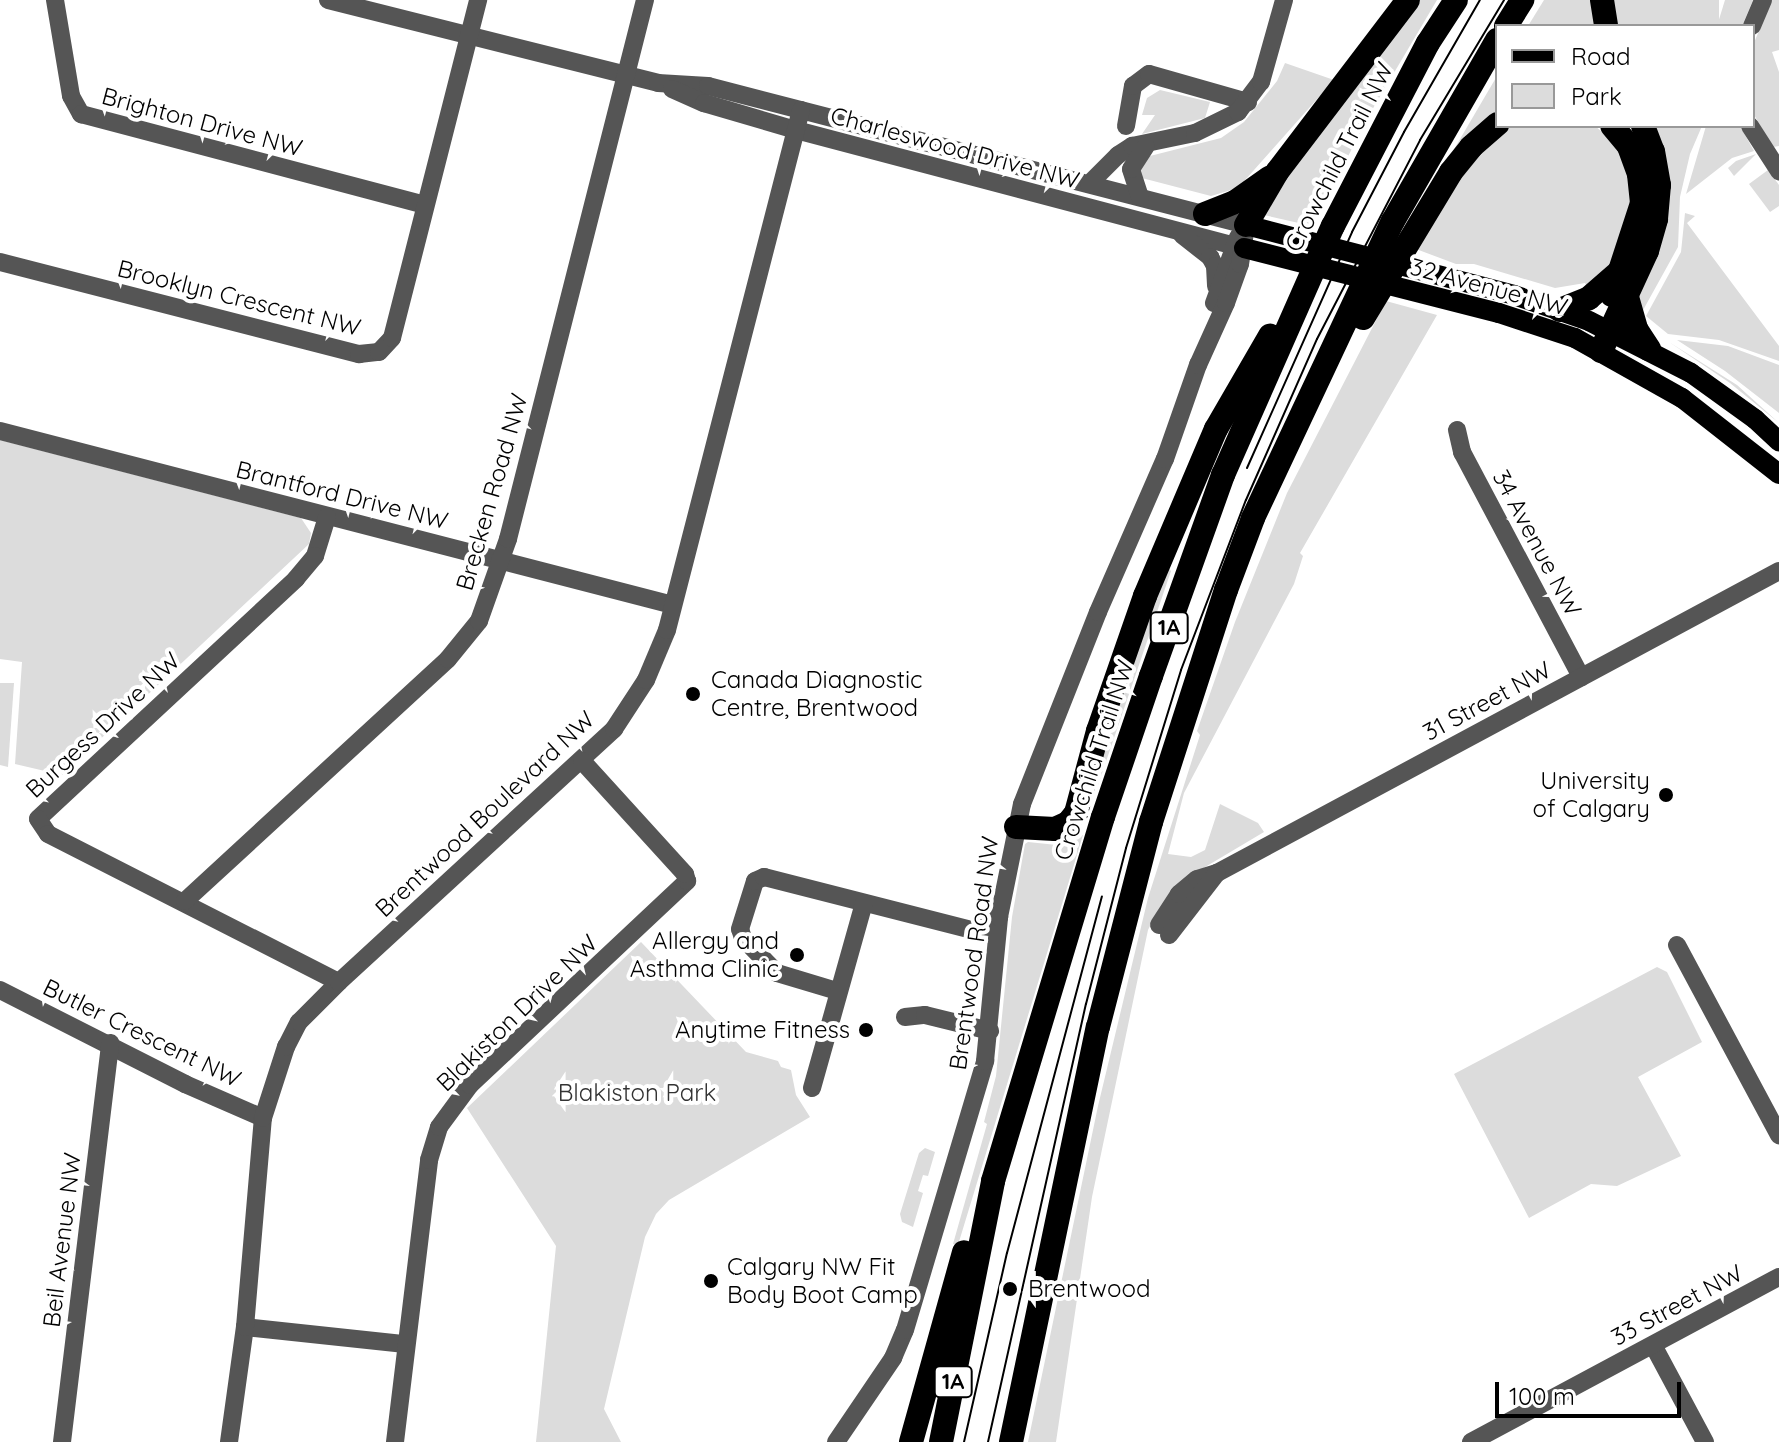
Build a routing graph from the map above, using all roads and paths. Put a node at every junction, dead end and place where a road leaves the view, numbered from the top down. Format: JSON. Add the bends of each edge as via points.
{"nodes":[{"id":1,"x":55,"y":0,"type":"edge"},
{"id":2,"x":328,"y":0,"type":"edge"},
{"id":3,"x":478,"y":0,"type":"edge"},
{"id":4,"x":645,"y":0,"type":"edge"},
{"id":5,"x":1284,"y":0,"type":"edge"},
{"id":6,"x":1408,"y":0,"type":"edge"},
{"id":7,"x":1456,"y":0,"type":"edge"},
{"id":8,"x":1522,"y":0,"type":"edge"},
{"id":9,"x":1602,"y":0,"type":"edge"},
{"id":10,"x":1763,"y":0,"type":"edge"},
{"id":11,"x":1507,"y":24,"type":"edge"},
{"id":12,"x":1606,"y":24,"type":"edge"},
{"id":13,"x":1753,"y":24,"type":"edge"},
{"id":14,"x":470,"y":36,"type":"junction"},
{"id":15,"x":1495,"y":43,"type":"edge"},
{"id":16,"x":627,"y":75,"type":"junction"},
{"id":17,"x":658,"y":83,"type":"junction"},
{"id":18,"x":1248,"y":102,"type":"junction"},
{"id":19,"x":801,"y":110,"type":"junction"},
{"id":20,"x":1126,"y":126,"type":"dead end"},
{"id":21,"x":1495,"y":126,"type":"edge"},
{"id":22,"x":1614,"y":128,"type":"edge"},
{"id":23,"x":1644,"y":128,"type":"edge"},
{"id":24,"x":1751,"y":128,"type":"edge"},
{"id":25,"x":796,"y":130,"type":"junction"},
{"id":26,"x":1146,"y":146,"type":"junction"},
{"id":27,"x":1779,"y":171,"type":"edge"},
{"id":28,"x":1277,"y":172,"type":"junction"},
{"id":29,"x":1089,"y":184,"type":"junction"},
{"id":30,"x":1140,"y":197,"type":"junction"},
{"id":31,"x":425,"y":205,"type":"junction"},
{"id":32,"x":1205,"y":214,"type":"junction"},
{"id":33,"x":1333,"y":226,"type":"junction"},
{"id":34,"x":1173,"y":229,"type":"junction"},
{"id":35,"x":1241,"y":239,"type":"junction"},
{"id":36,"x":0,"y":262,"type":"edge"},
{"id":37,"x":1620,"y":272,"type":"junction"},
{"id":38,"x":1216,"y":294,"type":"junction"},
{"id":39,"x":1627,"y":297,"type":"junction"},
{"id":40,"x":1560,"y":310,"type":"junction"},
{"id":41,"x":1211,"y":335,"type":"junction"},
{"id":42,"x":1600,"y":338,"type":"junction"},
{"id":43,"x":1649,"y":349,"type":"junction"},
{"id":44,"x":1323,"y":371,"type":"junction"},
{"id":45,"x":1457,"y":430,"type":"dead end"},
{"id":46,"x":0,"y":431,"type":"edge"},
{"id":47,"x":1779,"y":441,"type":"edge"},
{"id":48,"x":1776,"y":474,"type":"edge"},
{"id":49,"x":327,"y":517,"type":"junction"},
{"id":50,"x":502,"y":559,"type":"junction"},
{"id":51,"x":1779,"y":571,"type":"edge"},
{"id":52,"x":673,"y":605,"type":"junction"},
{"id":53,"x":1581,"y":677,"type":"junction"},
{"id":54,"x":582,"y":761,"type":"junction"},
{"id":55,"x":1016,"y":827,"type":"junction"},
{"id":56,"x":185,"y":901,"type":"junction"},
{"id":57,"x":864,"y":903,"type":"junction"},
{"id":58,"x":999,"y":917,"type":"junction"},
{"id":59,"x":1164,"y":930,"type":"dead end"},
{"id":60,"x":1677,"y":945,"type":"dead end"},
{"id":61,"x":339,"y":982,"type":"junction"},
{"id":62,"x":0,"y":990,"type":"edge"},
{"id":63,"x":837,"y":991,"type":"junction"},
{"id":64,"x":905,"y":1017,"type":"dead end"},
{"id":65,"x":990,"y":1031,"type":"junction"},
{"id":66,"x":110,"y":1043,"type":"junction"},
{"id":67,"x":812,"y":1088,"type":"dead end"},
{"id":68,"x":263,"y":1118,"type":"junction"},
{"id":69,"x":1779,"y":1135,"type":"edge"},
{"id":70,"x":993,"y":1181,"type":"junction"},
{"id":71,"x":1779,"y":1277,"type":"edge"},
{"id":72,"x":245,"y":1327,"type":"junction"},
{"id":73,"x":405,"y":1344,"type":"junction"},
{"id":74,"x":1653,"y":1345,"type":"junction"},
{"id":75,"x":62,"y":1442,"type":"edge"},
{"id":76,"x":229,"y":1442,"type":"edge"},
{"id":77,"x":395,"y":1442,"type":"edge"},
{"id":78,"x":836,"y":1442,"type":"edge"},
{"id":79,"x":911,"y":1442,"type":"edge"},
{"id":80,"x":941,"y":1442,"type":"edge"},
{"id":81,"x":1011,"y":1442,"type":"edge"},
{"id":82,"x":1471,"y":1442,"type":"edge"},
{"id":83,"x":1705,"y":1442,"type":"edge"}],
"edges":[{"from":1,"to":31,"type":"street","name":"Brighton Drive NW","via":[[71,96],[81,114]]},
{"from":2,"to":14,"type":"street","name":"Charleswood Drive NW"},
{"from":3,"to":14,"type":"street","name":"Brooklyn Crescent NW"},
{"from":4,"to":16,"type":"street","name":"Brecken Road NW"},
{"from":5,"to":18,"type":"street","via":[[1261,82]]},
{"from":6,"to":28,"type":"highway"},
{"from":7,"to":33,"type":"highway","name":"Crowchild Trail NW","number":"1A","via":[[1428,43]]},
{"from":8,"to":11,"type":"highway"},
{"from":9,"to":12,"type":"highway"},
{"from":10,"to":13,"type":"street"},
{"from":14,"to":16,"type":"street","name":"Charleswood Drive NW"},
{"from":14,"to":31,"type":"street","name":"Brooklyn Crescent NW"},
{"from":15,"to":44,"type":"highway","number":"1A","via":[[1393,221]]},
{"from":16,"to":17,"type":"street","name":"Charleswood Drive NW"},
{"from":16,"to":50,"type":"street","name":"Brecken Road NW"},
{"from":17,"to":19,"type":"street","name":"Charleswood Drive NW","via":[[708,86]]},
{"from":17,"to":25,"type":"street","name":"Charleswood Drive NW","via":[[704,103]]},
{"from":18,"to":20,"type":"street","via":[[1149,74],[1133,86]]},
{"from":18,"to":26,"type":"street","via":[[1195,133]]},
{"from":19,"to":25,"type":"street","name":"Brentwood Boulevard NW"},
{"from":19,"to":29,"type":"street","name":"Charleswood Drive NW"},
{"from":21,"to":44,"type":"highway","via":[[1451,172],[1349,340]]},
{"from":22,"to":37,"type":"highway","via":[[1629,146],[1642,203]]},
{"from":23,"to":39,"type":"highway","via":[[1659,185],[1656,219]]},
{"from":24,"to":27,"type":"street"},
{"from":25,"to":34,"type":"street","name":"Charleswood Drive NW"},
{"from":25,"to":52,"type":"street","name":"Brentwood Boulevard NW"},
{"from":26,"to":29,"type":"street","via":[[1132,146],[1118,155]]},
{"from":26,"to":30,"type":"street","via":[[1131,169]]},
{"from":28,"to":32,"type":"highway","via":[[1235,202]]},
{"from":28,"to":35,"type":"highway"},
{"from":29,"to":30,"type":"street","name":"Charleswood Drive NW"},
{"from":30,"to":32,"type":"street","name":"Charleswood Drive NW"},
{"from":31,"to":36,"type":"street","name":"Brooklyn Crescent NW","via":[[392,338],[373,354]]},
{"from":32,"to":35,"type":"street","name":"Charleswood Drive NW"},
{"from":33,"to":55,"type":"highway","via":[[1216,429],[1145,596],[1076,813],[1055,829]]},
{"from":33,"to":70,"type":"highway","name":"Crowchild Trail NW","number":"1A","via":[[1223,475],[1151,676]]},
{"from":34,"to":35,"type":"street","name":"Charleswood Drive NW"},
{"from":34,"to":38,"type":"street","via":[[1210,257]]},
{"from":35,"to":38,"type":"street","name":"Brentwood Road NW"},
{"from":35,"to":40,"type":"main road","name":"32 Avenue NW","via":[[1271,231]]},
{"from":35,"to":41,"type":"street","name":"Brentwood Road NW"},
{"from":35,"to":42,"type":"main road","name":"32 Avenue NW","via":[[1266,254]]},
{"from":37,"to":40,"type":"highway","via":[[1589,298]]},
{"from":37,"to":42,"type":"highway"},
{"from":38,"to":41,"type":"street","name":"Brentwood Road NW"},
{"from":39,"to":42,"type":"highway"},
{"from":39,"to":43,"type":"highway","via":[[1636,329]]},
{"from":40,"to":42,"type":"main road","name":"32 Avenue NW"},
{"from":41,"to":55,"type":"street","name":"Brentwood Road NW"},
{"from":42,"to":43,"type":"main road","name":"32 Avenue NW"},
{"from":42,"to":48,"type":"main road","name":"32 Avenue NW"},
{"from":43,"to":47,"type":"main road","name":"32 Avenue NW","via":[[1691,373]]},
{"from":44,"to":81,"type":"highway","number":"1A","via":[[1248,533],[1189,696],[1151,822],[1098,1027]]},
{"from":45,"to":53,"type":"street","name":"34 Avenue NW","via":[[1462,452]]},
{"from":46,"to":49,"type":"street","name":"Brantford Drive NW"},
{"from":49,"to":50,"type":"street","name":"Brantford Drive NW"},
{"from":49,"to":56,"type":"street","name":"Burgess Drive NW","via":[[315,556],[296,579],[38,819],[48,834]]},
{"from":50,"to":52,"type":"street","name":"Brantford Drive NW"},
{"from":50,"to":56,"type":"street","name":"Brecken Road NW","via":[[479,621],[464,642]]},
{"from":51,"to":53,"type":"street","name":"31 Street NW"},
{"from":52,"to":54,"type":"street","name":"Brentwood Boulevard NW","via":[[659,654],[634,703]]},
{"from":53,"to":59,"type":"street","name":"31 Street NW","via":[[1217,873]]},
{"from":54,"to":61,"type":"street","name":"Brentwood Boulevard NW"},
{"from":54,"to":73,"type":"street","name":"Blakiston Drive NW","via":[[687,881],[449,1110],[429,1160]]},
{"from":55,"to":58,"type":"street","name":"Brentwood Road NW"},
{"from":56,"to":61,"type":"street","name":"Burgess Drive NW"},
{"from":57,"to":58,"type":"street","via":[[972,930]]},
{"from":57,"to":63,"type":"street","via":[[844,982]]},
{"from":57,"to":63,"type":"street","via":[[764,877],[751,885],[740,929],[743,938],[777,973]]},
{"from":58,"to":65,"type":"street","name":"Brentwood Road NW"},
{"from":60,"to":69,"type":"street"},
{"from":61,"to":68,"type":"street","name":"Brentwood Boulevard NW","via":[[299,1022]]},
{"from":62,"to":66,"type":"street","name":"Butler Crescent NW"},
{"from":63,"to":67,"type":"street"},
{"from":64,"to":65,"type":"street","via":[[925,1015]]},
{"from":65,"to":78,"type":"street","name":"Brentwood Road NW","via":[[969,1124],[905,1330],[887,1367]]},
{"from":66,"to":68,"type":"street","name":"Butler Crescent NW"},
{"from":66,"to":75,"type":"street","name":"Beil Avenue NW"},
{"from":68,"to":72,"type":"street","name":"Brentwood Boulevard NW"},
{"from":70,"to":79,"type":"highway","via":[[967,1243]]},
{"from":70,"to":80,"type":"highway","name":"Crowchild Trail NW","number":"1A"},
{"from":71,"to":74,"type":"street","name":"33 Street NW"},
{"from":72,"to":73,"type":"street"},
{"from":72,"to":76,"type":"street","name":"Brentwood Boulevard NW"},
{"from":73,"to":77,"type":"street","name":"Blakiston Drive NW"},
{"from":74,"to":82,"type":"street","name":"33 Street NW"},
{"from":74,"to":83,"type":"street"}]}
